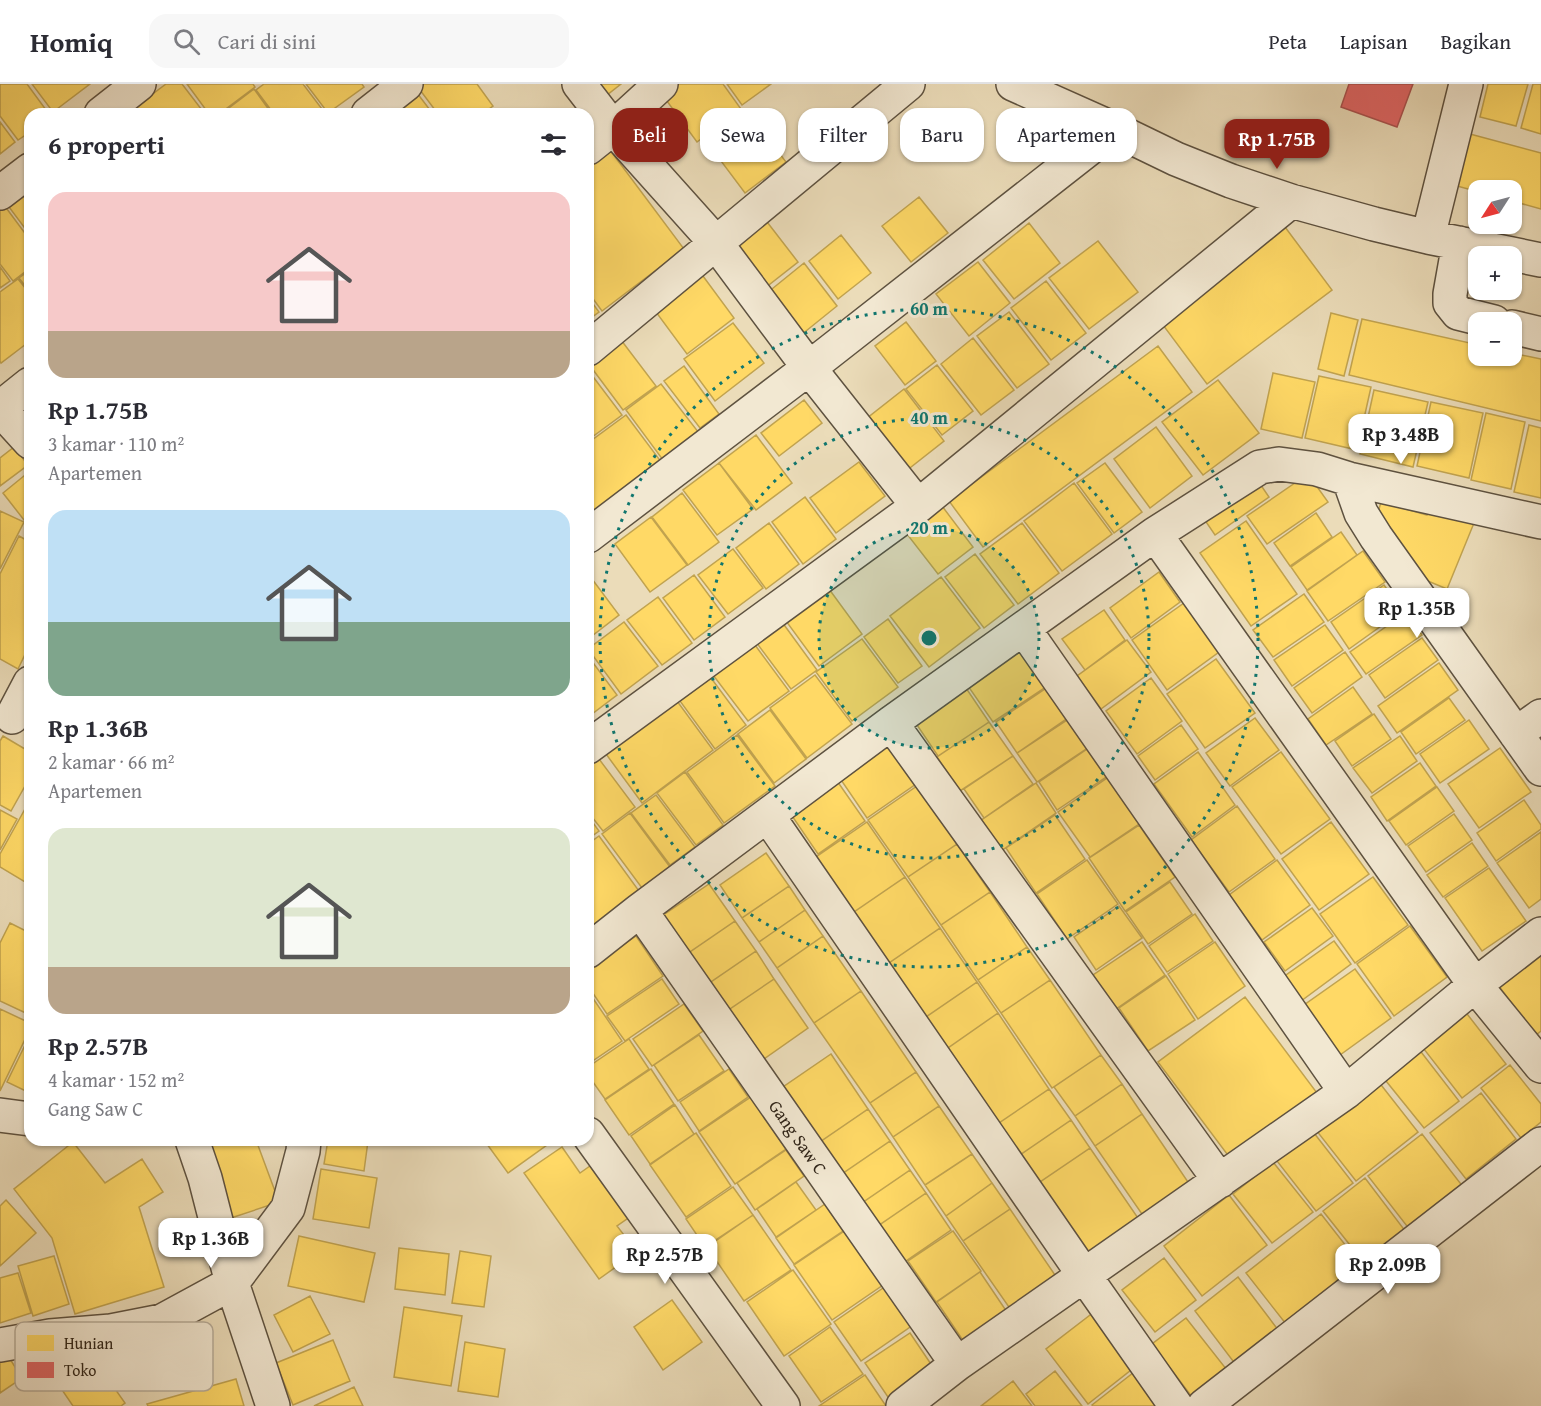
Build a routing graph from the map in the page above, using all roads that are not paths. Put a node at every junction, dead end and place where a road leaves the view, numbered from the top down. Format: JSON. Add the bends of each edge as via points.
{"nodes":[{"id":1,"x":139,"y":84,"type":"edge"},
{"id":2,"x":406,"y":84,"type":"edge"},
{"id":3,"x":579,"y":84,"type":"edge"},
{"id":4,"x":661,"y":84,"type":"edge"},
{"id":5,"x":908,"y":84,"type":"edge"},
{"id":6,"x":1013,"y":84,"type":"edge"},
{"id":7,"x":1466,"y":84,"type":"edge"},
{"id":8,"x":109,"y":108,"type":"edge"},
{"id":9,"x":376,"y":108,"type":"edge"},
{"id":10,"x":635,"y":108,"type":"edge"},
{"id":11,"x":1067,"y":108,"type":"edge"},
{"id":12,"x":612,"y":125,"type":"edge"},
{"id":13,"x":612,"y":130,"type":"edge"},
{"id":14,"x":1137,"y":140,"type":"edge"},
{"id":15,"x":594,"y":143,"type":"edge"},
{"id":16,"x":644,"y":162,"type":"edge"},
{"id":17,"x":1072,"y":162,"type":"edge"},
{"id":18,"x":24,"y":175,"type":"edge"},
{"id":19,"x":0,"y":193,"type":"edge"},
{"id":20,"x":1291,"y":201,"type":"junction"},
{"id":21,"x":1443,"y":240,"type":"junction"},
{"id":22,"x":716,"y":243,"type":"junction"},
{"id":23,"x":1541,"y":260,"type":"edge"},
{"id":24,"x":1468,"y":316,"type":"edge"},
{"id":25,"x":1522,"y":329,"type":"edge"},
{"id":26,"x":1541,"y":334,"type":"edge"},
{"id":27,"x":594,"y":343,"type":"edge"},
{"id":28,"x":809,"y":368,"type":"junction"},
{"id":29,"x":24,"y":389,"type":"edge"},
{"id":30,"x":0,"y":409,"type":"edge"},
{"id":31,"x":24,"y":435,"type":"edge"},
{"id":32,"x":1349,"y":479,"type":"junction"},
{"id":33,"x":918,"y":506,"type":"junction"},
{"id":34,"x":1541,"y":522,"type":"edge"},
{"id":35,"x":594,"y":531,"type":"edge"},
{"id":36,"x":1155,"y":534,"type":"junction"},
{"id":37,"x":1024,"y":629,"type":"junction"},
{"id":38,"x":24,"y":696,"type":"edge"},
{"id":39,"x":14,"y":718,"type":"edge"},
{"id":40,"x":891,"y":723,"type":"junction"},
{"id":41,"x":1528,"y":725,"type":"edge"},
{"id":42,"x":594,"y":743,"type":"edge"},
{"id":43,"x":1541,"y":769,"type":"edge"},
{"id":44,"x":768,"y":816,"type":"junction"},
{"id":45,"x":640,"y":910,"type":"junction"},
{"id":46,"x":1541,"y":934,"type":"edge"},
{"id":47,"x":594,"y":946,"type":"edge"},
{"id":48,"x":1475,"y":985,"type":"junction"},
{"id":49,"x":1541,"y":1066,"type":"edge"},
{"id":50,"x":1347,"y":1092,"type":"junction"},
{"id":51,"x":0,"y":1115,"type":"edge"},
{"id":52,"x":24,"y":1118,"type":"edge"},
{"id":53,"x":594,"y":1142,"type":"edge"},
{"id":54,"x":1541,"y":1144,"type":"edge"},
{"id":55,"x":194,"y":1146,"type":"edge"},
{"id":56,"x":303,"y":1146,"type":"edge"},
{"id":57,"x":1220,"y":1181,"type":"junction"},
{"id":58,"x":1084,"y":1275,"type":"junction"},
{"id":59,"x":232,"y":1283,"type":"junction"},
{"id":60,"x":162,"y":1322,"type":"edge"},
{"id":61,"x":15,"y":1342,"type":"edge"},
{"id":62,"x":0,"y":1345,"type":"edge"},
{"id":63,"x":957,"y":1364,"type":"junction"},
{"id":64,"x":273,"y":1406,"type":"edge"},
{"id":65,"x":783,"y":1406,"type":"edge"},
{"id":66,"x":903,"y":1406,"type":"edge"},
{"id":67,"x":1176,"y":1406,"type":"edge"},
{"id":68,"x":1204,"y":1406,"type":"edge"}],
"edges":[{"from":1,"to":8,"type":"street"},
{"from":2,"to":9,"type":"street"},
{"from":3,"to":12,"type":"street"},
{"from":4,"to":10,"type":"street"},
{"from":5,"to":22,"type":"street"},
{"from":6,"to":11,"type":"street"},
{"from":7,"to":21,"type":"street"},
{"from":13,"to":15,"type":"street"},
{"from":14,"to":20,"type":"street","via":[[1231,182]]},
{"from":16,"to":22,"type":"street"},
{"from":17,"to":28,"type":"street"},
{"from":18,"to":19,"type":"street"},
{"from":20,"to":21,"type":"street"},
{"from":20,"to":33,"type":"street"},
{"from":21,"to":23,"type":"street"},
{"from":21,"to":24,"type":"street","via":[[1450,303],[1458,313]]},
{"from":22,"to":27,"type":"street"},
{"from":22,"to":28,"type":"street"},
{"from":25,"to":26,"type":"street"},
{"from":28,"to":33,"type":"street"},
{"from":28,"to":35,"type":"street"},
{"from":29,"to":30,"type":"street"},
{"from":30,"to":31,"type":"street"},
{"from":32,"to":34,"type":"street"},
{"from":32,"to":36,"type":"street","via":[[1293,465],[1260,467]]},
{"from":32,"to":41,"type":"street","via":[[1360,513],[1376,537]]},
{"from":33,"to":42,"type":"street"},
{"from":36,"to":37,"type":"street"},
{"from":36,"to":48,"type":"street"},
{"from":37,"to":40,"type":"street"},
{"from":37,"to":50,"type":"street"},
{"from":38,"to":39,"type":"street"},
{"from":40,"to":44,"type":"street"},
{"from":40,"to":57,"type":"street"},
{"from":41,"to":43,"type":"street"},
{"from":44,"to":45,"type":"street"},
{"from":44,"to":58,"type":"street"},
{"from":45,"to":47,"type":"street"},
{"from":45,"to":63,"type":"street","name":"Gang Saw C"},
{"from":46,"to":48,"type":"street"},
{"from":48,"to":49,"type":"street"},
{"from":48,"to":50,"type":"street"},
{"from":50,"to":57,"type":"street"},
{"from":51,"to":52,"type":"street"},
{"from":53,"to":65,"type":"street"},
{"from":54,"to":68,"type":"street"},
{"from":55,"to":59,"type":"street"},
{"from":56,"to":59,"type":"street","via":[[288,1208]]},
{"from":57,"to":58,"type":"street"},
{"from":58,"to":63,"type":"street"},
{"from":58,"to":67,"type":"street"},
{"from":59,"to":60,"type":"street"},
{"from":59,"to":64,"type":"street"},
{"from":61,"to":62,"type":"street"},
{"from":63,"to":66,"type":"street"}]}
